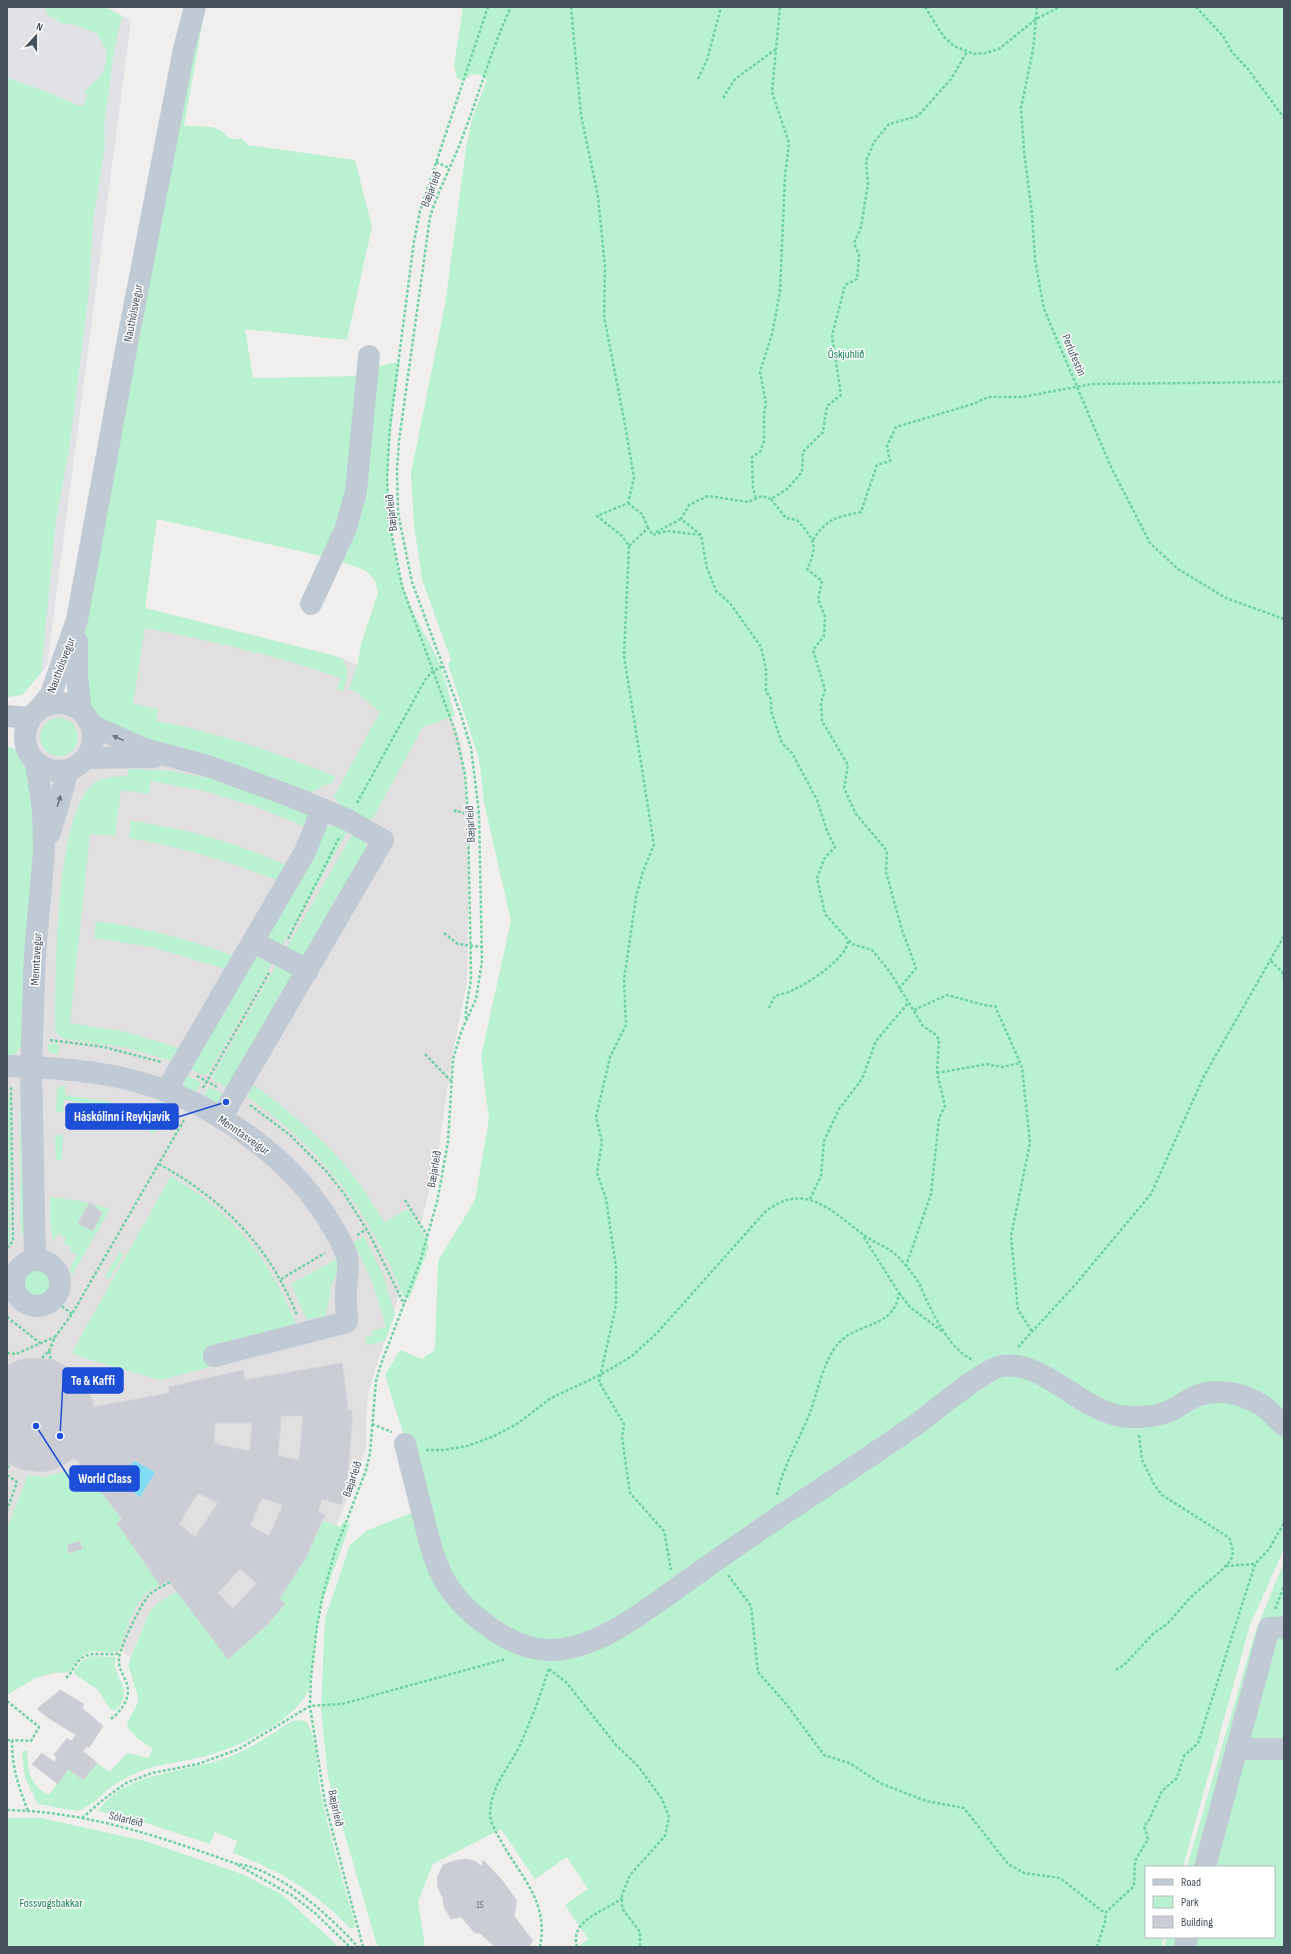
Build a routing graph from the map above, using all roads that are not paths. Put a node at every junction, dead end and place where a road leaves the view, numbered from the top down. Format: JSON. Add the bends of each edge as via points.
{"nodes":[{"id":1,"x":195,"y":7,"type":"edge"},
{"id":2,"x":369,"y":356,"type":"dead end"},
{"id":3,"x":311,"y":604,"type":"dead end"},
{"id":4,"x":77,"y":620,"type":"junction"},
{"id":5,"x":35,"y":713,"type":"junction"},
{"id":6,"x":7,"y":716,"type":"edge"},
{"id":7,"x":86,"y":718,"type":"junction"},
{"id":8,"x":16,"y":743,"type":"edge"},
{"id":9,"x":167,"y":757,"type":"junction"},
{"id":10,"x":87,"y":758,"type":"junction"},
{"id":11,"x":36,"y":763,"type":"junction"},
{"id":12,"x":68,"y":771,"type":"junction"},
{"id":13,"x":322,"y":809,"type":"junction"},
{"id":14,"x":44,"y":852,"type":"junction"},
{"id":15,"x":252,"y":942,"type":"junction"},
{"id":16,"x":308,"y":970,"type":"junction"},
{"id":17,"x":13,"y":1066,"type":"edge"},
{"id":18,"x":166,"y":1091,"type":"junction"},
{"id":19,"x":221,"y":1118,"type":"junction"},
{"id":20,"x":35,"y":1259,"type":"junction"},
{"id":21,"x":214,"y":1356,"type":"dead end"},
{"id":22,"x":1284,"y":1424,"type":"edge"},
{"id":23,"x":405,"y":1444,"type":"road end"},
{"id":24,"x":1284,"y":1627,"type":"edge"},
{"id":25,"x":1284,"y":1749,"type":"edge"},
{"id":26,"x":1236,"y":1750,"type":"junction"},
{"id":27,"x":1205,"y":1866,"type":"edge"}],
"edges":[{"from":1,"to":4,"type":"street","name":"Nauthólsvegur","via":[[184,49],[134,307]]},
{"from":2,"to":3,"type":"street","via":[[356,491],[346,528]]},
{"from":4,"to":5,"type":"street","name":"Nauthólsvegur","via":[[52,694]]},
{"from":4,"to":7,"type":"street","name":"Nauthólsvegur","via":[[77,678]]},
{"from":5,"to":6,"type":"street"},
{"from":5,"to":7,"type":"street","via":[[50,704],[61,703],[72,705]]},
{"from":5,"to":8,"type":"street"},
{"from":9,"to":7,"type":"street","one_way":true,"via":[[119,739]]},
{"from":7,"to":10,"type":"street","via":[[94,736]]},
{"from":8,"to":11,"type":"street"},
{"from":9,"to":10,"type":"street"},
{"from":9,"to":13,"type":"street","via":[[208,766]]},
{"from":10,"to":12,"type":"street","via":[[79,766]]},
{"from":11,"to":12,"type":"street","via":[[57,772]]},
{"from":11,"to":14,"type":"street","name":"Menntavegur","via":[[43,809]]},
{"from":14,"to":12,"type":"street","name":"Menntavegur","one_way":true},
{"from":13,"to":15,"type":"street","via":[[305,852]]},
{"from":13,"to":16,"type":"street","via":[[383,840]]},
{"from":14,"to":17,"type":"street","name":"Menntavegur","via":[[35,953]]},
{"from":15,"to":16,"type":"street"},
{"from":15,"to":18,"type":"street"},
{"from":16,"to":19,"type":"street"},
{"from":17,"to":18,"type":"street","name":"Menntasveigur","via":[[99,1073],[144,1083]]},
{"from":17,"to":20,"type":"street","name":"Menntavegur"},
{"from":18,"to":19,"type":"street","name":"Menntasveigur"},
{"from":19,"to":21,"type":"street","name":"Menntasveigur","via":[[274,1156],[316,1200],[339,1238],[350,1270],[346,1288],[347,1322]]},
{"from":20,"to":20,"type":"street","via":[[20,1266],[14,1281],[18,1296],[23,1302],[35,1306],[54,1300],[61,1285],[60,1277],[51,1264]]},
{"from":22,"to":23,"type":"street","via":[[1266,1407],[1230,1392],[1198,1395],[1164,1413],[1134,1418],[1098,1408],[1082,1401],[1049,1378],[1009,1366],[983,1374],[935,1412],[627,1623],[551,1659],[509,1639],[478,1618],[454,1594],[435,1561]]},
{"from":24,"to":26,"type":"street","via":[[1268,1628]]},
{"from":25,"to":26,"type":"street"},
{"from":26,"to":27,"type":"street"}]}
